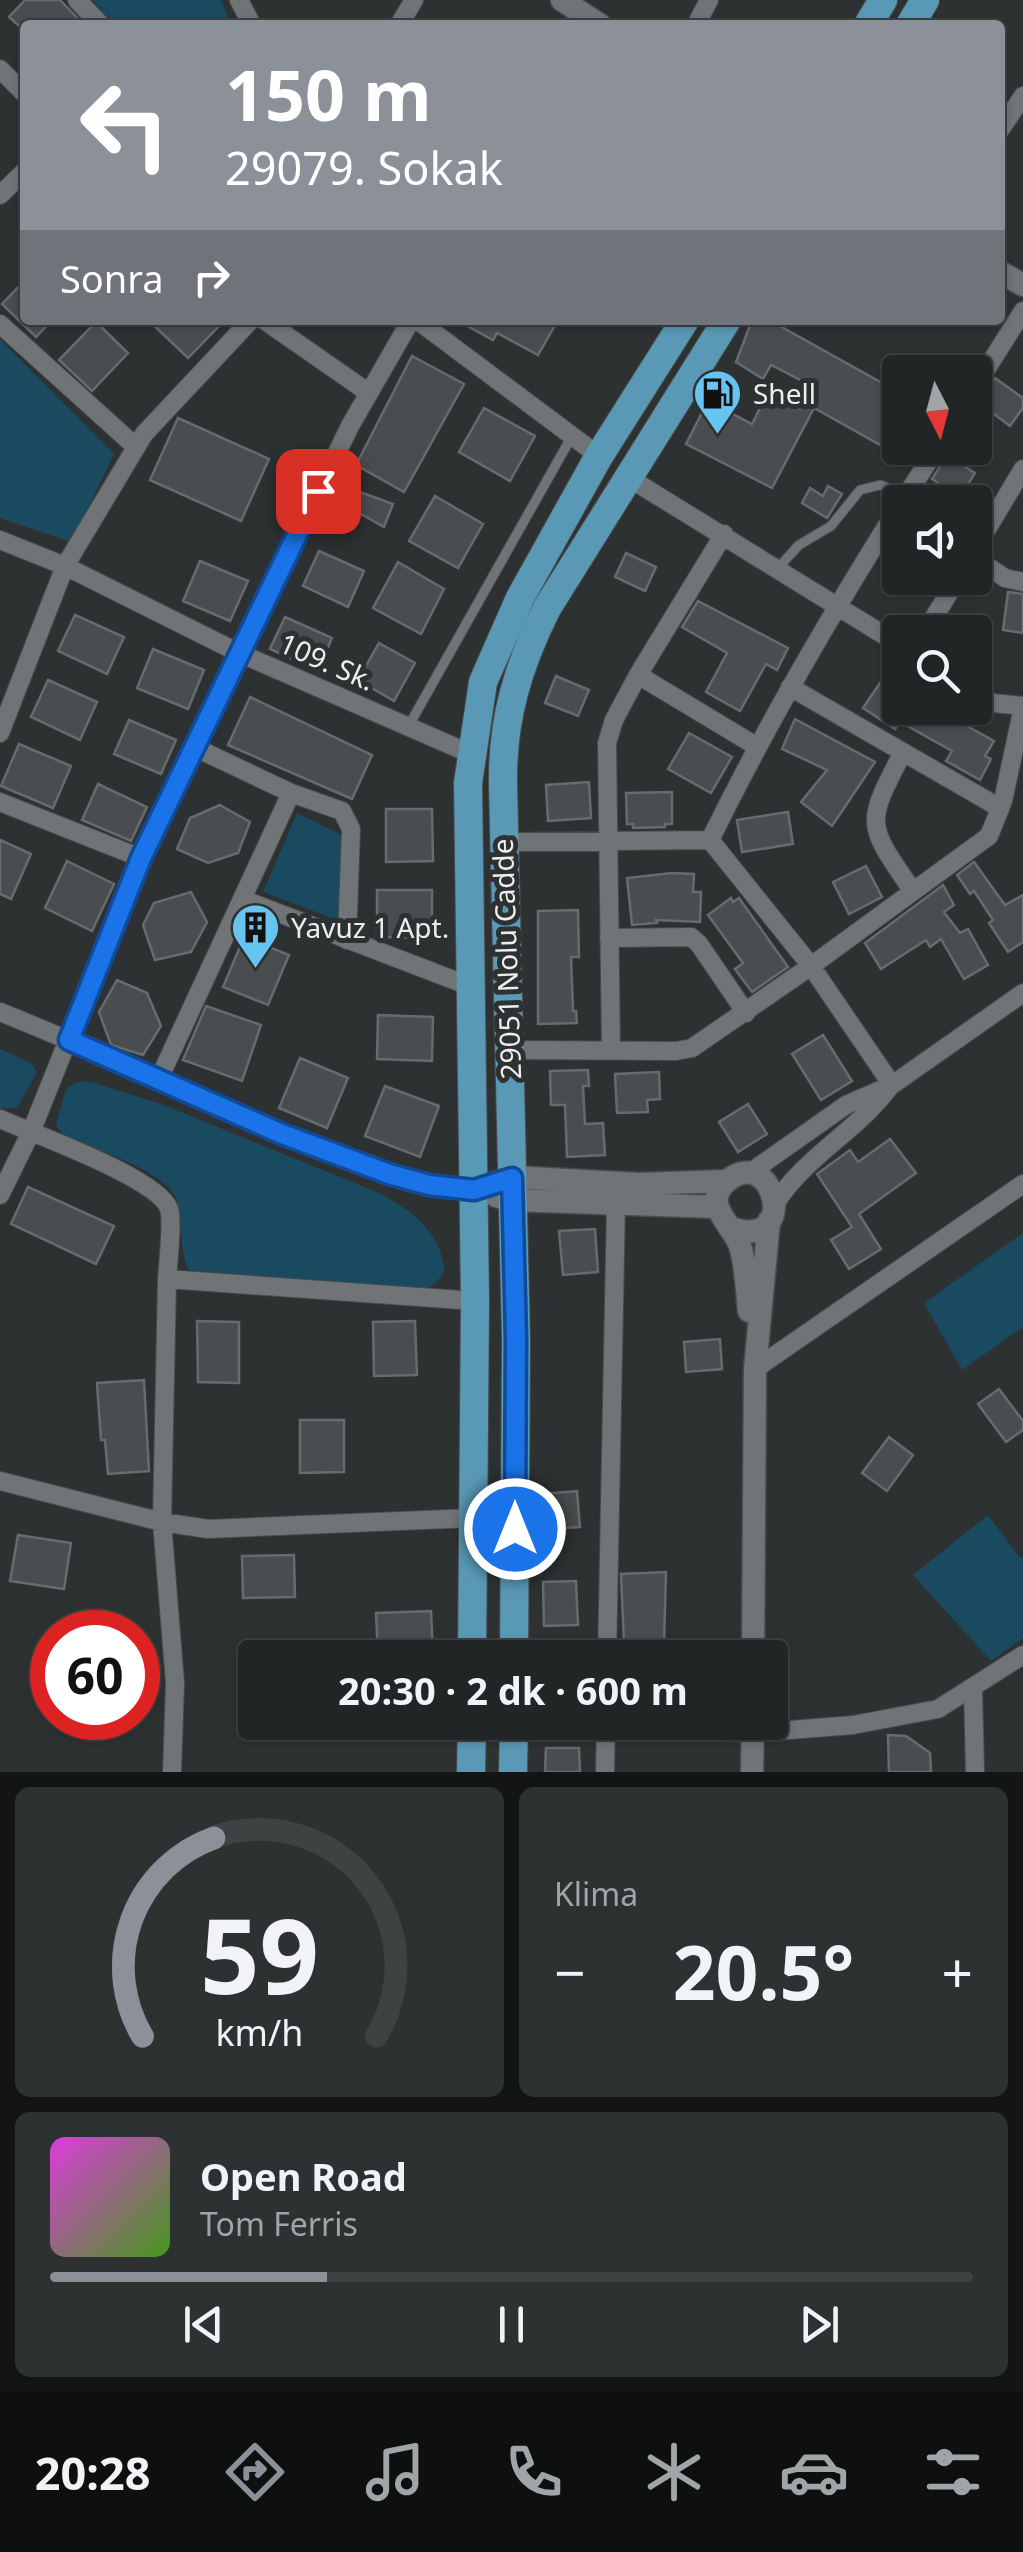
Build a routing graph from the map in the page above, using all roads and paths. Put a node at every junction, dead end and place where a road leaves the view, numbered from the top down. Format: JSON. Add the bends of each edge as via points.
{"nodes":[{"id":1,"x":78,"y":0,"type":"edge"},
{"id":2,"x":562,"y":0,"type":"edge"},
{"id":3,"x":96,"y":20,"type":"edge"},
{"id":4,"x":586,"y":20,"type":"edge"},
{"id":5,"x":0,"y":69,"type":"edge"},
{"id":6,"x":20,"y":89,"type":"edge"},
{"id":7,"x":1023,"y":96,"type":"edge"},
{"id":8,"x":1011,"y":122,"type":"edge"},
{"id":9,"x":20,"y":176,"type":"edge"},
{"id":10,"x":0,"y":195,"type":"edge"},
{"id":11,"x":1023,"y":311,"type":"edge"},
{"id":12,"x":0,"y":324,"type":"edge"},
{"id":13,"x":246,"y":325,"type":"edge"},
{"id":14,"x":271,"y":325,"type":"edge"},
{"id":15,"x":411,"y":325,"type":"edge"},
{"id":16,"x":421,"y":325,"type":"edge"},
{"id":17,"x":682,"y":325,"type":"edge"},
{"id":18,"x":724,"y":325,"type":"edge"},
{"id":19,"x":992,"y":360,"type":"edge"},
{"id":20,"x":369,"y":393,"type":"junction"},
{"id":21,"x":572,"y":436,"type":"junction"},
{"id":22,"x":136,"y":447,"type":"junction"},
{"id":23,"x":599,"y":456,"type":"junction"},
{"id":24,"x":1023,"y":468,"type":"edge"},
{"id":25,"x":629,"y":478,"type":"junction"},
{"id":26,"x":882,"y":486,"type":"edge"},
{"id":27,"x":992,"y":520,"type":"edge"},
{"id":28,"x":724,"y":534,"type":"junction"},
{"id":29,"x":882,"y":534,"type":"edge"},
{"id":30,"x":0,"y":540,"type":"edge"},
{"id":31,"x":65,"y":566,"type":"junction"},
{"id":32,"x":778,"y":568,"type":"junction"},
{"id":33,"x":992,"y":569,"type":"edge"},
{"id":34,"x":1023,"y":582,"type":"edge"},
{"id":35,"x":837,"y":605,"type":"junction"},
{"id":36,"x":882,"y":634,"type":"edge"},
{"id":37,"x":239,"y":654,"type":"junction"},
{"id":38,"x":638,"y":675,"type":"junction"},
{"id":39,"x":790,"y":687,"type":"junction"},
{"id":40,"x":992,"y":702,"type":"edge"},
{"id":41,"x":1023,"y":706,"type":"edge"},
{"id":42,"x":408,"y":727,"type":"junction"},
{"id":43,"x":0,"y":733,"type":"edge"},
{"id":44,"x":756,"y":746,"type":"junction"},
{"id":45,"x":194,"y":747,"type":"junction"},
{"id":46,"x":903,"y":752,"type":"junction"},
{"id":47,"x":471,"y":754,"type":"junction"},
{"id":48,"x":291,"y":793,"type":"junction"},
{"id":49,"x":0,"y":802,"type":"edge"},
{"id":50,"x":1000,"y":808,"type":"junction"},
{"id":51,"x":606,"y":840,"type":"junction"},
{"id":52,"x":710,"y":840,"type":"junction"},
{"id":53,"x":504,"y":842,"type":"junction"},
{"id":54,"x":141,"y":858,"type":"junction"},
{"id":55,"x":912,"y":890,"type":"junction"},
{"id":56,"x":242,"y":899,"type":"junction"},
{"id":57,"x":608,"y":938,"type":"junction"},
{"id":58,"x":347,"y":940,"type":"junction"},
{"id":59,"x":811,"y":966,"type":"junction"},
{"id":60,"x":472,"y":988,"type":"junction"},
{"id":61,"x":1023,"y":994,"type":"edge"},
{"id":62,"x":0,"y":1012,"type":"edge"},
{"id":63,"x":746,"y":1012,"type":"junction"},
{"id":64,"x":69,"y":1040,"type":"junction"},
{"id":65,"x":511,"y":1050,"type":"junction"},
{"id":66,"x":611,"y":1050,"type":"junction"},
{"id":67,"x":158,"y":1081,"type":"junction"},
{"id":68,"x":892,"y":1085,"type":"junction"},
{"id":69,"x":0,"y":1119,"type":"edge"},
{"id":70,"x":31,"y":1132,"type":"junction"},
{"id":71,"x":737,"y":1178,"type":"junction"},
{"id":72,"x":1023,"y":1184,"type":"edge"},
{"id":73,"x":512,"y":1189,"type":"junction"},
{"id":74,"x":474,"y":1190,"type":"junction"},
{"id":75,"x":0,"y":1195,"type":"edge"},
{"id":76,"x":616,"y":1202,"type":"junction"},
{"id":77,"x":717,"y":1207,"type":"junction"},
{"id":78,"x":772,"y":1213,"type":"junction"},
{"id":79,"x":734,"y":1229,"type":"junction"},
{"id":80,"x":167,"y":1279,"type":"junction"},
{"id":81,"x":475,"y":1301,"type":"junction"},
{"id":82,"x":755,"y":1370,"type":"junction"},
{"id":83,"x":0,"y":1480,"type":"edge"},
{"id":84,"x":473,"y":1518,"type":"junction"},
{"id":85,"x":162,"y":1522,"type":"junction"},
{"id":86,"x":472,"y":1640,"type":"edge"},
{"id":87,"x":514,"y":1640,"type":"edge"},
{"id":88,"x":607,"y":1640,"type":"edge"},
{"id":89,"x":753,"y":1640,"type":"edge"},
{"id":90,"x":1023,"y":1654,"type":"edge"},
{"id":91,"x":973,"y":1688,"type":"junction"},
{"id":92,"x":788,"y":1727,"type":"edge"},
{"id":93,"x":472,"y":1740,"type":"edge"},
{"id":94,"x":514,"y":1740,"type":"edge"},
{"id":95,"x":606,"y":1740,"type":"edge"},
{"id":96,"x":753,"y":1740,"type":"edge"},
{"id":97,"x":172,"y":1772,"type":"edge"},
{"id":98,"x":471,"y":1772,"type":"edge"},
{"id":99,"x":513,"y":1772,"type":"edge"},
{"id":100,"x":605,"y":1772,"type":"edge"},
{"id":101,"x":752,"y":1772,"type":"edge"},
{"id":102,"x":975,"y":1772,"type":"edge"}],
"edges":[{"from":1,"to":3,"type":"street"},
{"from":2,"to":4,"type":"street"},
{"from":5,"to":6,"type":"street"},
{"from":7,"to":8,"type":"street"},
{"from":9,"to":10,"type":"street"},
{"from":11,"to":19,"type":"street"},
{"from":12,"to":22,"type":"street"},
{"from":13,"to":22,"type":"street"},
{"from":14,"to":20,"type":"street"},
{"from":15,"to":20,"type":"street"},
{"from":16,"to":21,"type":"street"},
{"from":17,"to":23,"type":"main road","name":"29051 Nolu Cadde"},
{"from":18,"to":25,"type":"main road","name":"29051 Nolu Cadde"},
{"from":20,"to":37,"type":"street"},
{"from":21,"to":23,"type":"street"},
{"from":21,"to":42,"type":"lane"},
{"from":22,"to":31,"type":"street"},
{"from":23,"to":47,"type":"main road","name":"29051 Nolu Cadde","via":[[520,598],[484,682]]},
{"from":24,"to":27,"type":"street"},
{"from":25,"to":28,"type":"street"},
{"from":25,"to":53,"type":"main road","name":"29051 Nolu Cadde","via":[[547,608],[516,678],[502,748]]},
{"from":26,"to":32,"type":"lane","via":[[860,490],[831,526]]},
{"from":28,"to":32,"type":"street"},
{"from":28,"to":38,"type":"street"},
{"from":29,"to":35,"type":"street"},
{"from":30,"to":31,"type":"street","name":"109. Sk."},
{"from":31,"to":37,"type":"street","name":"109. Sk."},
{"from":31,"to":43,"type":"street"},
{"from":32,"to":35,"type":"street"},
{"from":33,"to":34,"type":"street"},
{"from":35,"to":36,"type":"street"},
{"from":35,"to":39,"type":"street"},
{"from":37,"to":42,"type":"street","name":"109. Sk."},
{"from":37,"to":45,"type":"street"},
{"from":38,"to":44,"type":"street"},
{"from":38,"to":51,"type":"street","via":[[607,744]]},
{"from":39,"to":44,"type":"street"},
{"from":39,"to":46,"type":"street"},
{"from":40,"to":41,"type":"street"},
{"from":41,"to":50,"type":"street"},
{"from":42,"to":47,"type":"street","name":"109. Sk."},
{"from":44,"to":52,"type":"street"},
{"from":45,"to":48,"type":"street"},
{"from":45,"to":54,"type":"street"},
{"from":46,"to":50,"type":"street"},
{"from":46,"to":55,"type":"street","via":[[873,817],[878,842]]},
{"from":47,"to":60,"type":"main road","name":"29051 Nolu Cadde"},
{"from":48,"to":56,"type":"street"},
{"from":48,"to":58,"type":"street","via":[[348,819]]},
{"from":49,"to":54,"type":"street"},
{"from":50,"to":55,"type":"street","via":[[988,836]]},
{"from":51,"to":52,"type":"street"},
{"from":51,"to":53,"type":"street"},
{"from":51,"to":57,"type":"street"},
{"from":52,"to":59,"type":"street"},
{"from":53,"to":65,"type":"main road","name":"29051 Nolu Cadde"},
{"from":54,"to":64,"type":"street"},
{"from":55,"to":59,"type":"street"},
{"from":56,"to":58,"type":"street"},
{"from":56,"to":67,"type":"street"},
{"from":57,"to":63,"type":"street","via":[[691,937]]},
{"from":57,"to":66,"type":"street"},
{"from":58,"to":60,"type":"street"},
{"from":59,"to":63,"type":"street"},
{"from":59,"to":68,"type":"street"},
{"from":60,"to":74,"type":"main road","name":"29051 Nolu Cadde"},
{"from":61,"to":68,"type":"street"},
{"from":62,"to":64,"type":"street"},
{"from":63,"to":66,"type":"street","via":[[692,1048]]},
{"from":64,"to":67,"type":"street"},
{"from":64,"to":70,"type":"street"},
{"from":65,"to":66,"type":"street"},
{"from":65,"to":73,"type":"main road","name":"29051 Nolu Cadde"},
{"from":67,"to":74,"type":"street","via":[[389,1174]]},
{"from":68,"to":71,"type":"street","via":[[846,1105]]},
{"from":68,"to":78,"type":"street","via":[[874,1109],[788,1182]]},
{"from":69,"to":70,"type":"street"},
{"from":70,"to":75,"type":"street"},
{"from":70,"to":80,"type":"street","via":[[160,1195],[170,1210]]},
{"from":71,"to":73,"type":"street"},
{"from":71,"to":77,"type":"street","via":[[717,1198]]},
{"from":71,"to":78,"type":"street","via":[[763,1179],[770,1186]]},
{"from":72,"to":82,"type":"street"},
{"from":73,"to":74,"type":"street"},
{"from":73,"to":76,"type":"street"},
{"from":73,"to":87,"type":"main road","name":"29051 Nolu Cadde"},
{"from":74,"to":81,"type":"main road","name":"29051 Nolu Cadde"},
{"from":76,"to":77,"type":"street"},
{"from":76,"to":88,"type":"street"},
{"from":77,"to":79,"type":"street"},
{"from":78,"to":79,"type":"street","via":[[752,1232]]},
{"from":78,"to":82,"type":"street"},
{"from":79,"to":82,"type":"street"},
{"from":80,"to":81,"type":"street"},
{"from":80,"to":85,"type":"street"},
{"from":81,"to":84,"type":"main road","name":"29051 Nolu Cadde"},
{"from":82,"to":89,"type":"street"},
{"from":83,"to":85,"type":"street"},
{"from":84,"to":85,"type":"street","via":[[208,1529]]},
{"from":84,"to":86,"type":"main road","name":"29051 Nolu Cadde"},
{"from":85,"to":97,"type":"street","via":[[176,1683]]},
{"from":90,"to":91,"type":"street"},
{"from":91,"to":92,"type":"street","via":[[938,1709],[853,1725]]},
{"from":91,"to":102,"type":"street"},
{"from":93,"to":98,"type":"main road"},
{"from":94,"to":99,"type":"main road"},
{"from":95,"to":100,"type":"street"},
{"from":96,"to":101,"type":"street"}]}
